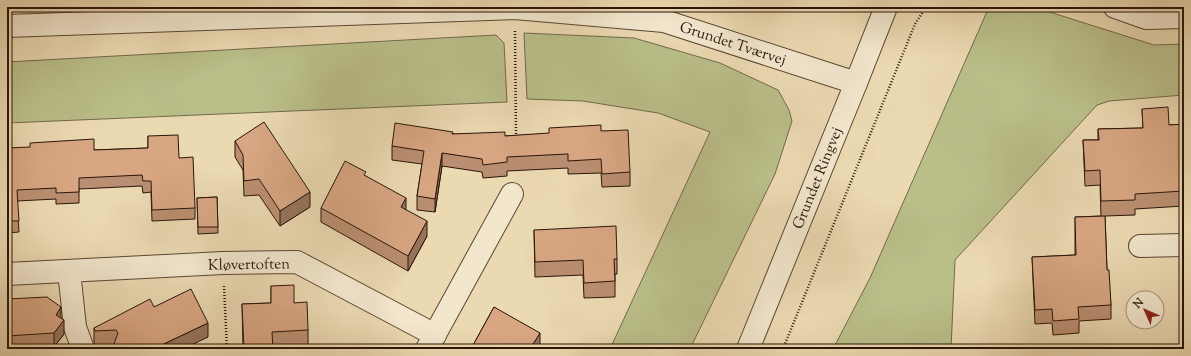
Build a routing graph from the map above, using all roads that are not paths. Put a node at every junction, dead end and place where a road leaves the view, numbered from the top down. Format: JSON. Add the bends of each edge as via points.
{"nodes":[{"id":1,"x":886,"y":7,"type":"edge"},
{"id":2,"x":1115,"y":7,"type":"edge"},
{"id":3,"x":515,"y":8,"type":"edge"},
{"id":4,"x":1184,"y":17,"type":"edge"},
{"id":5,"x":7,"y":26,"type":"edge"},
{"id":6,"x":856,"y":83,"type":"junction"},
{"id":7,"x":512,"y":194,"type":"dead end"},
{"id":8,"x":1184,"y":245,"type":"edge"},
{"id":9,"x":1140,"y":246,"type":"dead end"},
{"id":10,"x":69,"y":271,"type":"junction"},
{"id":11,"x":7,"y":274,"type":"edge"},
{"id":12,"x":431,"y":342,"type":"edge"},
{"id":13,"x":83,"y":349,"type":"edge"},
{"id":14,"x":748,"y":349,"type":"edge"}],
"edges":[{"from":1,"to":6,"type":"street","name":"Grundet Ringvej"},
{"from":2,"to":4,"type":"street","via":[[1146,18]]},
{"from":3,"to":5,"type":"street","name":"Grundet Tværvej"},
{"from":3,"to":6,"type":"street","name":"Grundet Tværvej","via":[[664,21]]},
{"from":6,"to":14,"type":"street","name":"Grundet Ringvej"},
{"from":7,"to":12,"type":"street","name":"Kløvertoften"},
{"from":8,"to":9,"type":"street"},
{"from":10,"to":11,"type":"street","name":"Kløvertoften"},
{"from":10,"to":12,"type":"street","name":"Kløvertoften","via":[[297,262]]},
{"from":10,"to":13,"type":"street","via":[[75,327]]}]}
